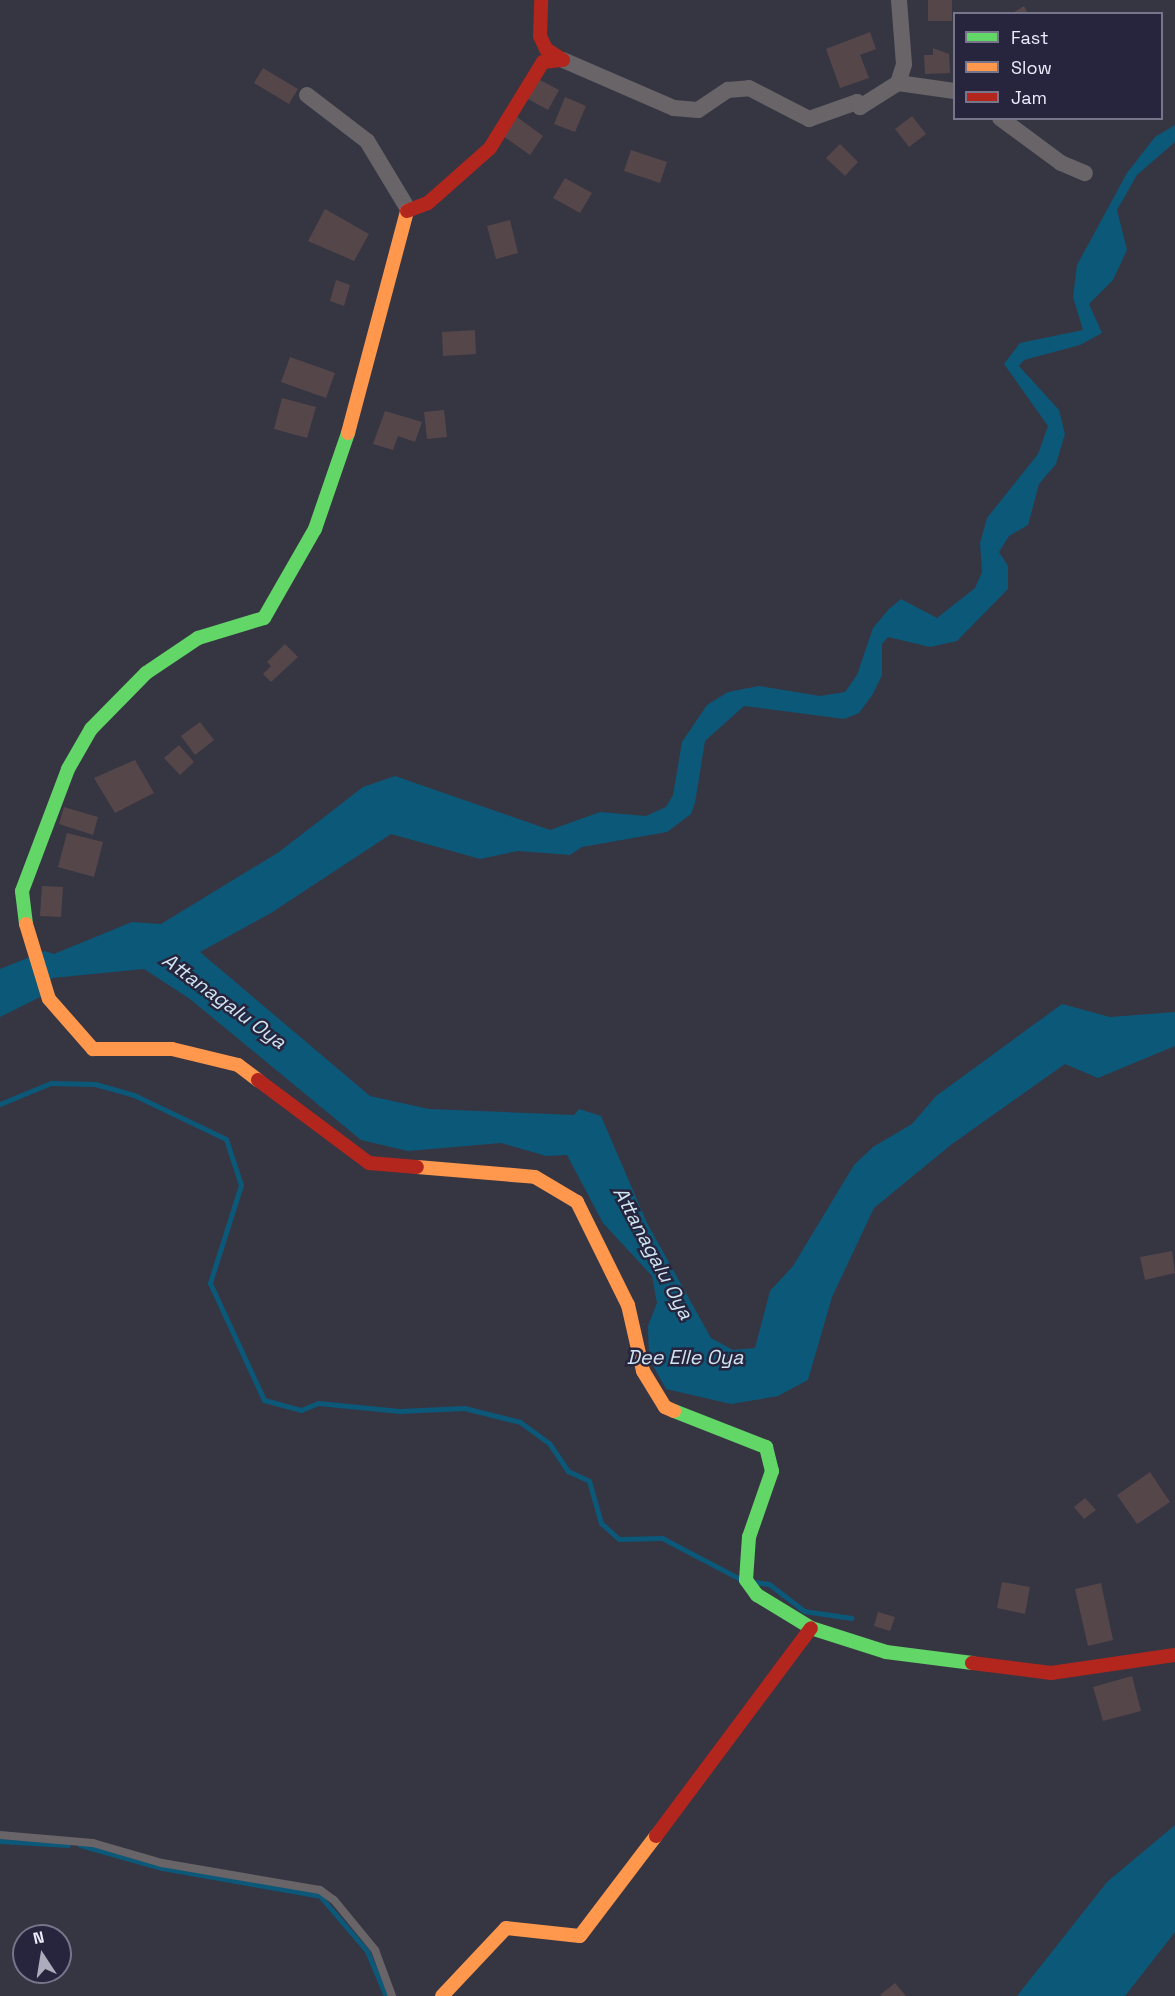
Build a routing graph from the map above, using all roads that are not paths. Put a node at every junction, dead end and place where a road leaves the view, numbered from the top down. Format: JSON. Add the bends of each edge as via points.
{"nodes":[{"id":1,"x":541,"y":0,"type":"edge"},
{"id":2,"x":899,"y":0,"type":"edge"},
{"id":3,"x":563,"y":60,"type":"junction"},
{"id":4,"x":898,"y":83,"type":"junction"},
{"id":5,"x":953,"y":91,"type":"edge"},
{"id":6,"x":307,"y":95,"type":"dead end"},
{"id":7,"x":1003,"y":120,"type":"edge"},
{"id":8,"x":1085,"y":173,"type":"dead end"},
{"id":9,"x":408,"y":209,"type":"junction"},
{"id":10,"x":811,"y":1628,"type":"junction"},
{"id":11,"x":1175,"y":1655,"type":"edge"},
{"id":12,"x":0,"y":1835,"type":"edge"},
{"id":13,"x":392,"y":1996,"type":"edge"},
{"id":14,"x":442,"y":1996,"type":"edge"}],
"edges":[{"from":1,"to":3,"type":"street","via":[[540,36],[546,49]]},
{"from":2,"to":4,"type":"street","via":[[904,64]]},
{"from":3,"to":4,"type":"street","via":[[674,108],[698,110],[728,90],[749,88],[809,119],[857,102],[860,108]]},
{"from":3,"to":9,"type":"street","via":[[543,62],[535,70],[490,148],[428,203]]},
{"from":4,"to":5,"type":"street"},
{"from":6,"to":9,"type":"street","via":[[367,141]]},
{"from":7,"to":8,"type":"street","via":[[1060,164]]},
{"from":9,"to":10,"type":"street","via":[[360,396],[315,529],[264,618],[198,638],[146,673],[91,729],[68,769],[22,891],[27,934],[49,999],[93,1049],[172,1049],[238,1065],[369,1163],[536,1177],[577,1202],[628,1305],[643,1371],[665,1407],[766,1447],[772,1471],[749,1537],[747,1580],[757,1595]]},
{"from":10,"to":11,"type":"street","via":[[886,1652],[1052,1673]]},
{"from":10,"to":14,"type":"street","via":[[789,1664],[580,1936],[506,1928]]},
{"from":12,"to":13,"type":"lane","via":[[93,1843],[162,1863],[320,1890],[334,1900],[375,1950]]}]}
